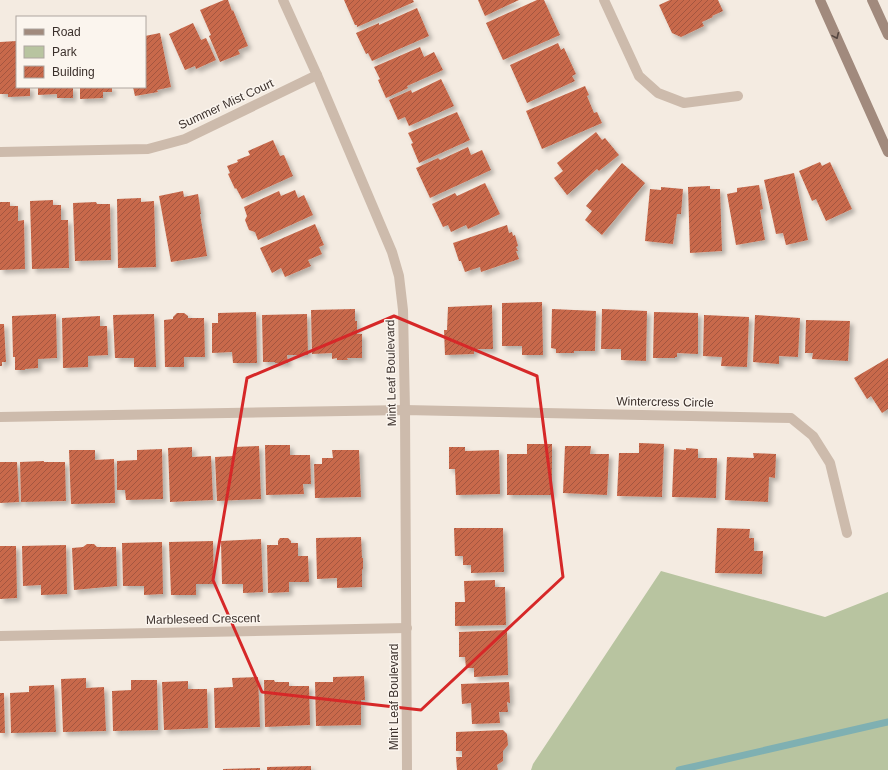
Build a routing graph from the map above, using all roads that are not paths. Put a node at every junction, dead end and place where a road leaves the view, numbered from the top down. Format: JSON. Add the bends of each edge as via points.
{"nodes":[{"id":1,"x":283,"y":0,"type":"edge"},
{"id":2,"x":604,"y":0,"type":"edge"},
{"id":3,"x":820,"y":0,"type":"edge"},
{"id":4,"x":872,"y":0,"type":"edge"},
{"id":5,"x":888,"y":35,"type":"edge"},
{"id":6,"x":317,"y":75,"type":"junction"},
{"id":7,"x":738,"y":96,"type":"dead end"},
{"id":8,"x":0,"y":152,"type":"edge"},
{"id":9,"x":888,"y":152,"type":"edge"},
{"id":10,"x":405,"y":410,"type":"junction"},
{"id":11,"x":0,"y":417,"type":"edge"},
{"id":12,"x":847,"y":533,"type":"dead end"},
{"id":13,"x":407,"y":628,"type":"junction"},
{"id":14,"x":0,"y":636,"type":"edge"},
{"id":15,"x":407,"y":770,"type":"edge"}],
"edges":[{"from":1,"to":6,"type":"street","name":"Mint Leaf Boulevard"},
{"from":2,"to":7,"type":"street","via":[[640,76],[658,93],[684,103]]},
{"from":3,"to":9,"type":"main road","one_way":true},
{"from":4,"to":5,"type":"main road"},
{"from":6,"to":8,"type":"street","name":"Summer Mist Court","via":[[185,139],[148,148]]},
{"from":6,"to":10,"type":"street","name":"Mint Leaf Boulevard","via":[[392,252],[399,276],[403,310]]},
{"from":10,"to":11,"type":"street"},
{"from":10,"to":12,"type":"street","name":"Wintercress Circle","via":[[791,418],[813,436],[830,463]]},
{"from":10,"to":13,"type":"street","name":"Mint Leaf Boulevard"},
{"from":13,"to":14,"type":"street","name":"Marbleseed Crescent"},
{"from":13,"to":15,"type":"street","name":"Mint Leaf Boulevard"}]}
